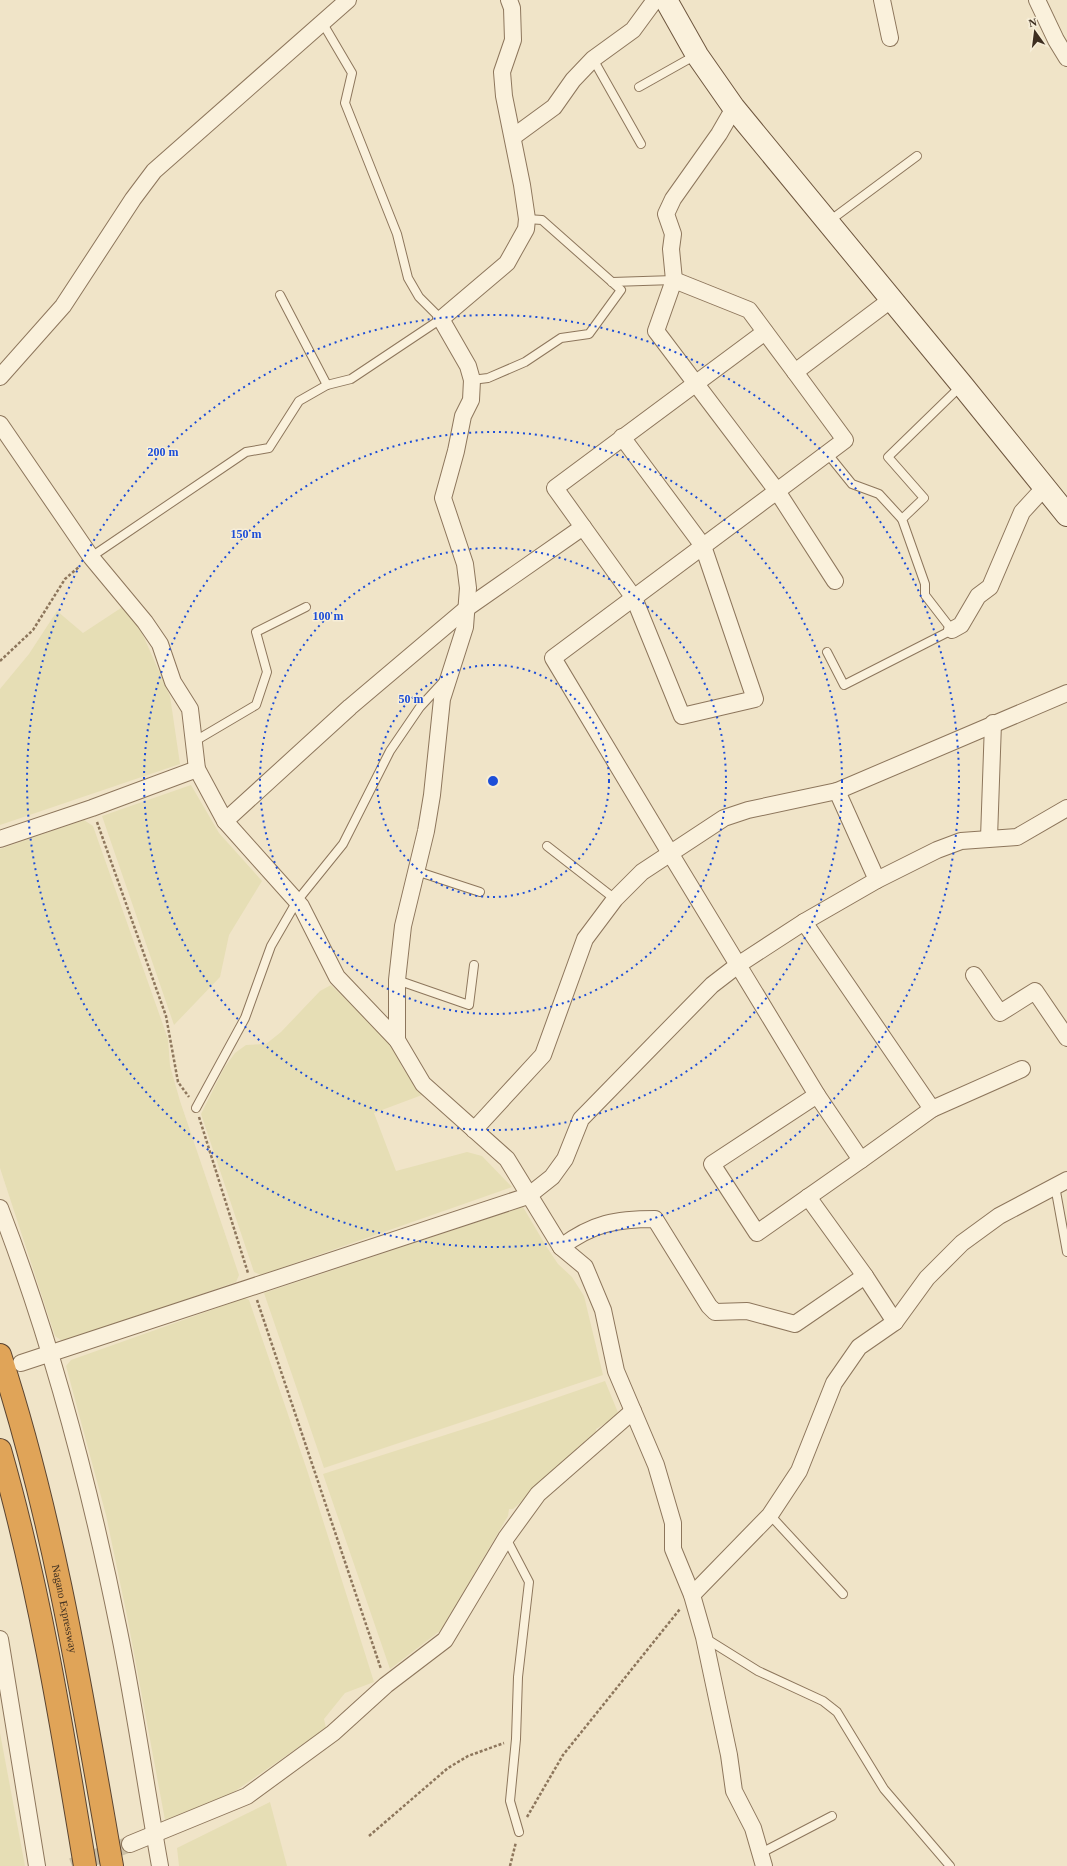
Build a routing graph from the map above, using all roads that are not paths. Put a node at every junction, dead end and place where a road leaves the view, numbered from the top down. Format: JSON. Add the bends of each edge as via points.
{"nodes":[{"id":1,"x":348,"y":0,"type":"edge"},
{"id":2,"x":509,"y":0,"type":"edge"},
{"id":3,"x":655,"y":0,"type":"edge"},
{"id":4,"x":666,"y":0,"type":"edge"},
{"id":5,"x":882,"y":0,"type":"edge"},
{"id":6,"x":1037,"y":0,"type":"edge"},
{"id":7,"x":322,"y":22,"type":"junction"},
{"id":8,"x":890,"y":38,"type":"dead end"},
{"id":9,"x":697,"y":55,"type":"junction"},
{"id":10,"x":1067,"y":58,"type":"edge"},
{"id":11,"x":593,"y":59,"type":"junction"},
{"id":12,"x":639,"y":87,"type":"dead end"},
{"id":13,"x":734,"y":108,"type":"junction"},
{"id":14,"x":513,"y":137,"type":"junction"},
{"id":15,"x":641,"y":144,"type":"dead end"},
{"id":16,"x":917,"y":156,"type":"dead end"},
{"id":17,"x":527,"y":220,"type":"junction"},
{"id":18,"x":827,"y":222,"type":"junction"},
{"id":19,"x":674,"y":280,"type":"junction"},
{"id":20,"x":612,"y":282,"type":"junction"},
{"id":21,"x":280,"y":295,"type":"dead end"},
{"id":22,"x":892,"y":299,"type":"junction"},
{"id":23,"x":441,"y":319,"type":"junction"},
{"id":24,"x":765,"y":332,"type":"junction"},
{"id":25,"x":795,"y":372,"type":"junction"},
{"id":26,"x":0,"y":377,"type":"edge"},
{"id":27,"x":472,"y":380,"type":"junction"},
{"id":28,"x":695,"y":384,"type":"junction"},
{"id":29,"x":327,"y":385,"type":"junction"},
{"id":30,"x":962,"y":385,"type":"junction"},
{"id":31,"x":0,"y":424,"type":"edge"},
{"id":32,"x":622,"y":437,"type":"junction"},
{"id":33,"x":827,"y":453,"type":"junction"},
{"id":34,"x":1044,"y":488,"type":"junction"},
{"id":35,"x":777,"y":491,"type":"junction"},
{"id":36,"x":1067,"y":515,"type":"edge"},
{"id":37,"x":902,"y":519,"type":"junction"},
{"id":38,"x":583,"y":527,"type":"junction"},
{"id":39,"x":703,"y":546,"type":"junction"},
{"id":40,"x":91,"y":557,"type":"junction"},
{"id":41,"x":835,"y":581,"type":"dead end"},
{"id":42,"x":634,"y":598,"type":"junction"},
{"id":43,"x":306,"y":607,"type":"dead end"},
{"id":44,"x":467,"y":608,"type":"junction"},
{"id":45,"x":952,"y":630,"type":"junction"},
{"id":46,"x":827,"y":652,"type":"dead end"},
{"id":47,"x":450,"y":674,"type":"junction"},
{"id":48,"x":1067,"y":693,"type":"edge"},
{"id":49,"x":993,"y":724,"type":"junction"},
{"id":50,"x":195,"y":741,"type":"junction"},
{"id":51,"x":197,"y":769,"type":"junction"},
{"id":52,"x":837,"y":791,"type":"junction"},
{"id":53,"x":1067,"y":808,"type":"edge"},
{"id":54,"x":225,"y":821,"type":"junction"},
{"id":55,"x":989,"y":838,"type":"junction"},
{"id":56,"x":0,"y":839,"type":"edge"},
{"id":57,"x":547,"y":846,"type":"dead end"},
{"id":58,"x":670,"y":853,"type":"junction"},
{"id":59,"x":416,"y":871,"type":"junction"},
{"id":60,"x":877,"y":880,"type":"junction"},
{"id":61,"x":480,"y":892,"type":"dead end"},
{"id":62,"x":615,"y":899,"type":"junction"},
{"id":63,"x":297,"y":901,"type":"junction"},
{"id":64,"x":804,"y":922,"type":"junction"},
{"id":65,"x":474,"y":965,"type":"dead end"},
{"id":66,"x":738,"y":965,"type":"junction"},
{"id":67,"x":974,"y":975,"type":"dead end"},
{"id":68,"x":397,"y":980,"type":"junction"},
{"id":69,"x":1067,"y":1038,"type":"edge"},
{"id":70,"x":397,"y":1040,"type":"junction"},
{"id":71,"x":1022,"y":1069,"type":"dead end"},
{"id":72,"x":817,"y":1095,"type":"junction"},
{"id":73,"x":196,"y":1108,"type":"road end"},
{"id":74,"x":932,"y":1109,"type":"junction"},
{"id":75,"x":474,"y":1130,"type":"junction"},
{"id":76,"x":861,"y":1160,"type":"junction"},
{"id":77,"x":1061,"y":1183,"type":"edge"},
{"id":78,"x":528,"y":1196,"type":"junction"},
{"id":79,"x":808,"y":1197,"type":"junction"},
{"id":80,"x":0,"y":1208,"type":"edge"},
{"id":81,"x":561,"y":1247,"type":"junction"},
{"id":82,"x":1067,"y":1252,"type":"edge"},
{"id":83,"x":865,"y":1276,"type":"junction"},
{"id":84,"x":895,"y":1322,"type":"junction"},
{"id":85,"x":50,"y":1352,"type":"junction"},
{"id":86,"x":0,"y":1355,"type":"edge"},
{"id":87,"x":21,"y":1363,"type":"dead end"},
{"id":88,"x":633,"y":1411,"type":"junction"},
{"id":89,"x":0,"y":1450,"type":"edge"},
{"id":90,"x":770,"y":1515,"type":"junction"},
{"id":91,"x":506,"y":1538,"type":"junction"},
{"id":92,"x":843,"y":1594,"type":"dead end"},
{"id":93,"x":692,"y":1595,"type":"junction"},
{"id":94,"x":704,"y":1637,"type":"junction"},
{"id":95,"x":0,"y":1639,"type":"edge"},
{"id":96,"x":832,"y":1816,"type":"dead end"},
{"id":97,"x":519,"y":1832,"type":"road end"},
{"id":98,"x":154,"y":1835,"type":"junction"},
{"id":99,"x":130,"y":1844,"type":"tunnel mouth"},
{"id":100,"x":762,"y":1860,"type":"edge"},
{"id":101,"x":37,"y":1866,"type":"edge"},
{"id":102,"x":85,"y":1866,"type":"edge"},
{"id":103,"x":112,"y":1866,"type":"edge"},
{"id":104,"x":160,"y":1866,"type":"edge"},
{"id":105,"x":950,"y":1866,"type":"edge"}],
"edges":[{"from":1,"to":7,"type":"street"},
{"from":2,"to":14,"type":"street","via":[[512,8],[513,40],[502,72],[504,96]]},
{"from":3,"to":11,"type":"street","via":[[633,30]]},
{"from":4,"to":9,"type":"street"},
{"from":5,"to":8,"type":"street"},
{"from":6,"to":10,"type":"street"},
{"from":7,"to":23,"type":"lane","via":[[352,73],[344,103],[397,234],[408,278],[419,297]]},
{"from":7,"to":26,"type":"street","via":[[154,171],[63,306]]},
{"from":9,"to":12,"type":"lane"},
{"from":9,"to":13,"type":"street"},
{"from":11,"to":14,"type":"street","via":[[573,80],[554,107]]},
{"from":11,"to":15,"type":"lane"},
{"from":13,"to":18,"type":"street"},
{"from":13,"to":19,"type":"street","via":[[719,134],[673,199],[666,214],[673,234],[671,249]]},
{"from":14,"to":17,"type":"street"},
{"from":16,"to":18,"type":"lane"},
{"from":17,"to":20,"type":"lane","via":[[542,220]]},
{"from":17,"to":23,"type":"street","via":[[526,229],[507,263]]},
{"from":18,"to":22,"type":"street"},
{"from":19,"to":20,"type":"lane"},
{"from":19,"to":24,"type":"street","via":[[749,310]]},
{"from":19,"to":28,"type":"street","via":[[656,331]]},
{"from":20,"to":27,"type":"lane","via":[[621,290],[589,334],[561,338],[525,362],[488,378]]},
{"from":21,"to":29,"type":"lane"},
{"from":22,"to":25,"type":"street"},
{"from":22,"to":30,"type":"street"},
{"from":23,"to":27,"type":"street","via":[[468,366]]},
{"from":23,"to":29,"type":"lane","via":[[351,379]]},
{"from":24,"to":25,"type":"street"},
{"from":24,"to":28,"type":"street"},
{"from":25,"to":33,"type":"street","via":[[845,440]]},
{"from":27,"to":44,"type":"street","via":[[470,400],[463,416],[443,498],[464,564],[468,588]]},
{"from":28,"to":32,"type":"street"},
{"from":28,"to":35,"type":"street"},
{"from":29,"to":40,"type":"lane","via":[[299,401],[269,448],[246,452]]},
{"from":30,"to":34,"type":"street"},
{"from":30,"to":37,"type":"lane","via":[[888,457],[924,498]]},
{"from":31,"to":40,"type":"street"},
{"from":32,"to":38,"type":"street","via":[[555,488]]},
{"from":32,"to":39,"type":"street"},
{"from":33,"to":35,"type":"street"},
{"from":33,"to":37,"type":"lane","via":[[852,484],[879,494]]},
{"from":34,"to":36,"type":"street"},
{"from":34,"to":45,"type":"street","via":[[1022,512],[990,587],[978,596],[961,625]]},
{"from":35,"to":39,"type":"street"},
{"from":35,"to":41,"type":"street"},
{"from":37,"to":45,"type":"lane","via":[[925,584],[925,595]]},
{"from":38,"to":42,"type":"street"},
{"from":38,"to":44,"type":"street"},
{"from":39,"to":42,"type":"street"},
{"from":39,"to":42,"type":"street","via":[[755,699],[682,716]]},
{"from":40,"to":50,"type":"street","via":[[160,644],[174,682],[190,709]]},
{"from":42,"to":58,"type":"street","via":[[554,658]]},
{"from":43,"to":50,"type":"lane","via":[[256,632],[267,672],[256,705]]},
{"from":44,"to":47,"type":"street","via":[[465,627]]},
{"from":44,"to":54,"type":"street","via":[[350,707]]},
{"from":45,"to":46,"type":"lane","via":[[844,685]]},
{"from":47,"to":59,"type":"street","via":[[442,699],[432,795]]},
{"from":47,"to":63,"type":"lane","via":[[420,707],[390,751],[343,844]]},
{"from":48,"to":49,"type":"street"},
{"from":49,"to":52,"type":"street"},
{"from":49,"to":55,"type":"street"},
{"from":50,"to":51,"type":"street"},
{"from":51,"to":54,"type":"street"},
{"from":51,"to":56,"type":"street"},
{"from":52,"to":58,"type":"street","via":[[748,810],[724,818]]},
{"from":52,"to":60,"type":"street"},
{"from":53,"to":55,"type":"street","via":[[1017,836]]},
{"from":54,"to":63,"type":"street"},
{"from":55,"to":60,"type":"street","via":[[961,841]]},
{"from":57,"to":62,"type":"lane"},
{"from":58,"to":62,"type":"street","via":[[642,872]]},
{"from":58,"to":66,"type":"street"},
{"from":59,"to":61,"type":"lane"},
{"from":59,"to":68,"type":"street","via":[[403,926]]},
{"from":60,"to":64,"type":"street"},
{"from":62,"to":75,"type":"street","via":[[585,939],[543,1055]]},
{"from":63,"to":70,"type":"street","via":[[337,977]]},
{"from":63,"to":73,"type":"lane","via":[[271,946],[245,1018]]},
{"from":64,"to":66,"type":"street"},
{"from":64,"to":74,"type":"street"},
{"from":65,"to":68,"type":"lane","via":[[469,1005]]},
{"from":66,"to":72,"type":"street"},
{"from":66,"to":78,"type":"street","via":[[712,985],[581,1119],[565,1159],[552,1177]]},
{"from":67,"to":69,"type":"street","via":[[1000,1014],[1035,990]]},
{"from":68,"to":70,"type":"street"},
{"from":70,"to":75,"type":"street","via":[[423,1084]]},
{"from":71,"to":74,"type":"street"},
{"from":72,"to":76,"type":"street"},
{"from":72,"to":79,"type":"street","via":[[712,1164],[757,1233]]},
{"from":74,"to":76,"type":"street"},
{"from":75,"to":78,"type":"street","via":[[507,1159]]},
{"from":76,"to":79,"type":"street"},
{"from":77,"to":82,"type":"lane"},
{"from":77,"to":84,"type":"street","via":[[999,1216],[962,1243],[927,1278]]},
{"from":78,"to":81,"type":"street"},
{"from":78,"to":85,"type":"street"},
{"from":79,"to":83,"type":"street"},
{"from":80,"to":85,"type":"street"},
{"from":81,"to":83,"type":"street","via":[[577,1236],[608,1222],[655,1219],[715,1312],[747,1311],[795,1324]]},
{"from":81,"to":88,"type":"street","via":[[585,1267],[603,1310],[616,1371]]},
{"from":83,"to":84,"type":"street"},
{"from":84,"to":90,"type":"street","via":[[859,1347],[834,1383],[799,1471]]},
{"from":85,"to":87,"type":"street"},
{"from":85,"to":98,"type":"street","via":[[96,1523],[118,1624]]},
{"from":86,"to":103,"type":"highway","name":"Nagano Expressway","via":[[28,1450],[55,1560]]},
{"from":88,"to":91,"type":"street","via":[[538,1494]]},
{"from":88,"to":93,"type":"street","via":[[656,1465],[673,1523],[673,1549]]},
{"from":89,"to":102,"type":"highway","via":[[46,1652]]},
{"from":90,"to":92,"type":"lane"},
{"from":90,"to":93,"type":"street"},
{"from":91,"to":97,"type":"lane","via":[[529,1582],[518,1677],[510,1802]]},
{"from":91,"to":98,"type":"street","via":[[445,1640],[386,1685],[333,1733],[247,1796]]},
{"from":93,"to":94,"type":"street"},
{"from":94,"to":100,"type":"street","via":[[734,1791],[753,1828]]},
{"from":94,"to":105,"type":"lane","via":[[758,1671],[823,1701],[837,1712],[884,1789]]},
{"from":95,"to":101,"type":"street"},
{"from":96,"to":100,"type":"lane"},
{"from":98,"to":99,"type":"street"},
{"from":98,"to":104,"type":"street"}]}
